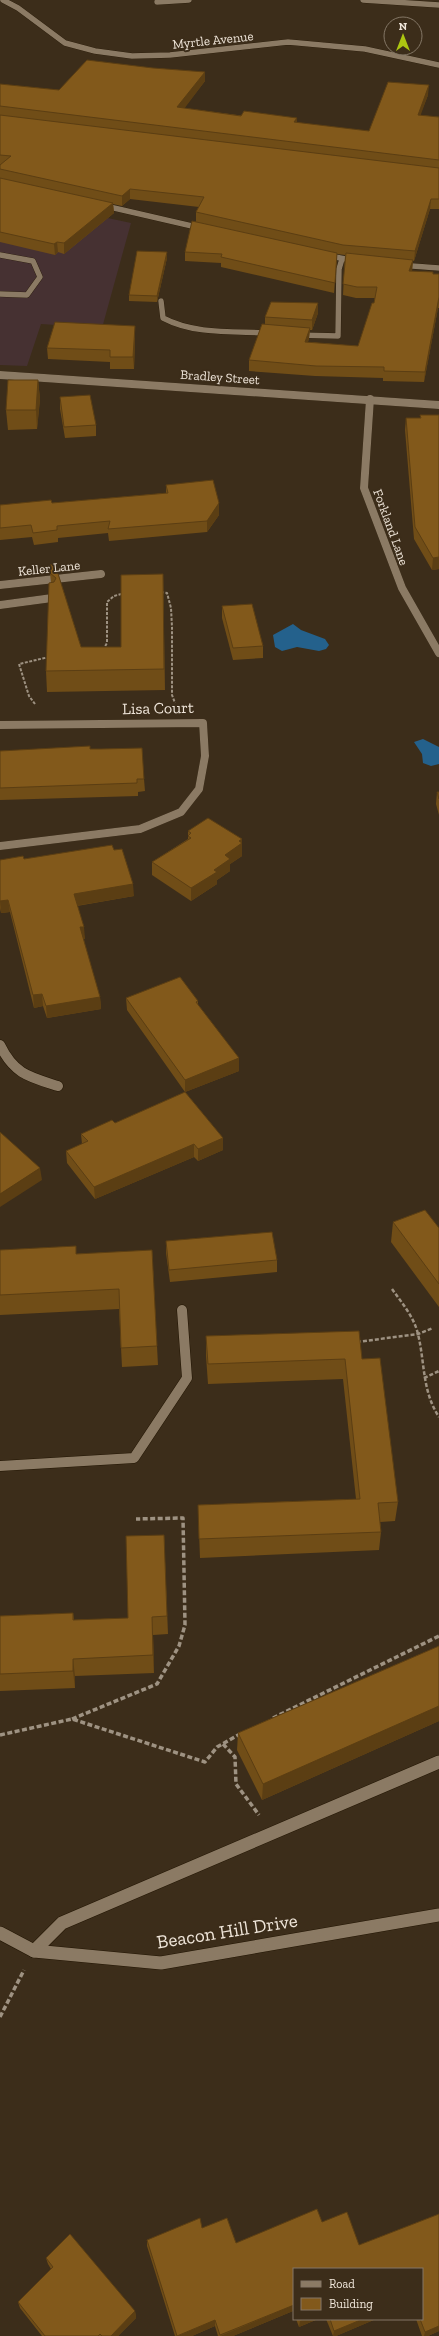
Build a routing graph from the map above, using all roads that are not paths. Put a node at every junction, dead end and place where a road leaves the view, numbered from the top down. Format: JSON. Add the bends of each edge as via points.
{"nodes":[{"id":1,"x":3,"y":0,"type":"edge"},
{"id":2,"x":189,"y":0,"type":"edge"},
{"id":3,"x":363,"y":0,"type":"edge"},
{"id":4,"x":157,"y":2,"type":"dead end"},
{"id":5,"x":439,"y":5,"type":"edge"},
{"id":6,"x":439,"y":65,"type":"edge"},
{"id":7,"x":93,"y":204,"type":"edge"},
{"id":8,"x":215,"y":231,"type":"edge"},
{"id":9,"x":320,"y":254,"type":"edge"},
{"id":10,"x":0,"y":256,"type":"edge"},
{"id":11,"x":342,"y":259,"type":"junction"},
{"id":12,"x":363,"y":262,"type":"edge"},
{"id":13,"x":392,"y":264,"type":"edge"},
{"id":14,"x":439,"y":268,"type":"edge"},
{"id":15,"x":0,"y":294,"type":"edge"},
{"id":16,"x":162,"y":301,"type":"dead end"},
{"id":17,"x":281,"y":334,"type":"edge"},
{"id":18,"x":289,"y":334,"type":"edge"},
{"id":19,"x":0,"y":375,"type":"edge"},
{"id":20,"x":370,"y":399,"type":"junction"},
{"id":21,"x":439,"y":405,"type":"edge"},
{"id":22,"x":101,"y":574,"type":"dead end"},
{"id":23,"x":0,"y":585,"type":"edge"},
{"id":24,"x":52,"y":598,"type":"edge"},
{"id":25,"x":0,"y":605,"type":"edge"},
{"id":26,"x":439,"y":653,"type":"edge"},
{"id":27,"x":0,"y":725,"type":"edge"},
{"id":28,"x":0,"y":846,"type":"edge"},
{"id":29,"x":0,"y":1045,"type":"edge"},
{"id":30,"x":58,"y":1086,"type":"dead end"},
{"id":31,"x":182,"y":1310,"type":"dead end"},
{"id":32,"x":0,"y":1466,"type":"edge"},
{"id":33,"x":439,"y":1762,"type":"edge"},
{"id":34,"x":439,"y":1915,"type":"edge"},
{"id":35,"x":0,"y":1933,"type":"edge"},
{"id":36,"x":34,"y":1950,"type":"junction"}],
"edges":[{"from":1,"to":6,"type":"street","name":"Myrtle Avenue","via":[[65,43],[95,51],[132,56],[170,55],[288,42],[364,49]]},
{"from":2,"to":4,"type":"street"},
{"from":3,"to":5,"type":"street"},
{"from":7,"to":8,"type":"street"},
{"from":9,"to":11,"type":"street"},
{"from":10,"to":15,"type":"street","via":[[33,261],[40,277],[28,295]]},
{"from":11,"to":12,"type":"street"},
{"from":11,"to":18,"type":"street","via":[[338,269],[338,336]]},
{"from":13,"to":14,"type":"street"},
{"from":16,"to":17,"type":"street","via":[[162,318],[171,324]]},
{"from":19,"to":20,"type":"street","name":"Bradley Street"},
{"from":20,"to":21,"type":"street","name":"Bradley Street"},
{"from":20,"to":26,"type":"street","name":"Forkland Lane","via":[[364,488],[402,588]]},
{"from":22,"to":23,"type":"street","name":"Keller Lane"},
{"from":24,"to":25,"type":"street"},
{"from":27,"to":28,"type":"street","name":"Lisa Court","via":[[203,723],[205,756],[198,789],[181,812],[140,829]]},
{"from":29,"to":30,"type":"street","via":[[7,1061],[16,1071]]},
{"from":31,"to":32,"type":"street","via":[[187,1378],[134,1458]]},
{"from":33,"to":36,"type":"street","via":[[62,1923]]},
{"from":34,"to":36,"type":"street","name":"Beacon Hill Drive","via":[[161,1963]]},
{"from":35,"to":36,"type":"street","name":"Beacon Hill Drive"}]}
